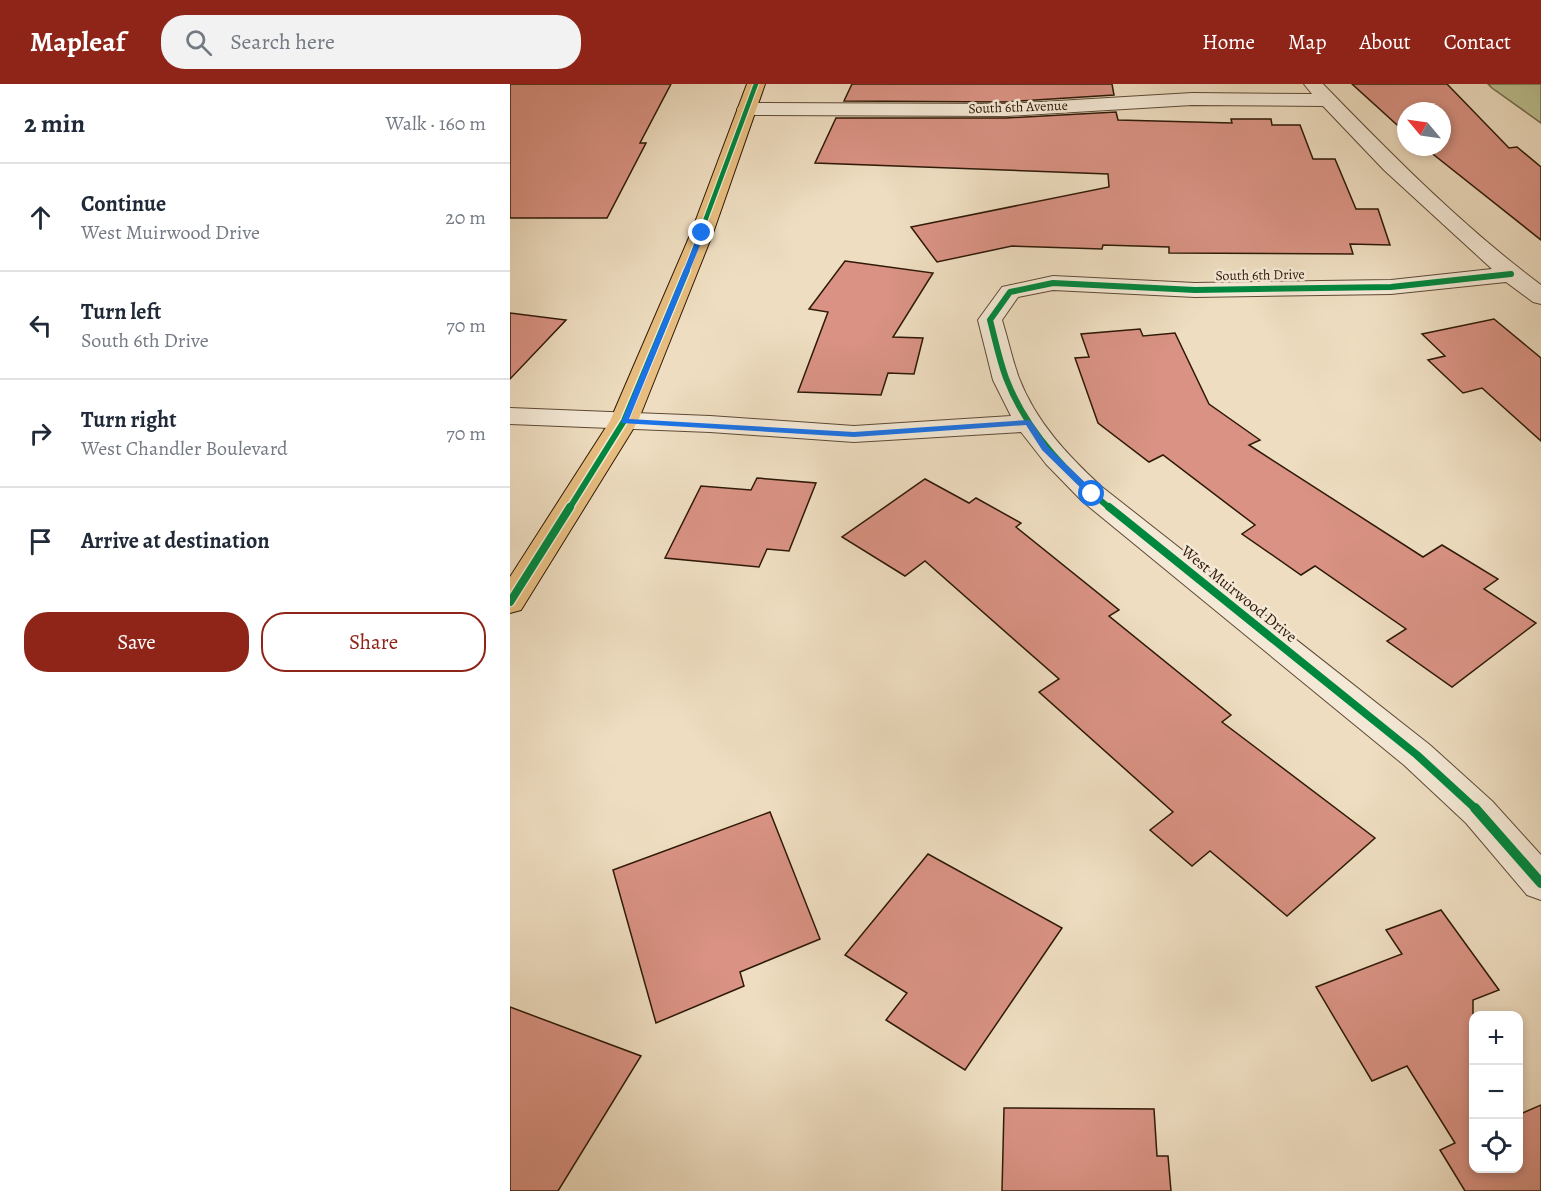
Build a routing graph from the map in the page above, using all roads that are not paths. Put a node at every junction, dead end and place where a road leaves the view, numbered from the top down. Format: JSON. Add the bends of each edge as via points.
{"nodes":[{"id":1,"x":756,"y":84,"type":"edge"},
{"id":2,"x":1319,"y":92,"type":"edge"},
{"id":3,"x":747,"y":109,"type":"junction"},
{"id":4,"x":1511,"y":274,"type":"junction"},
{"id":5,"x":1010,"y":292,"type":"joint"},
{"id":6,"x":1541,"y":297,"type":"edge"},
{"id":7,"x":510,"y":416,"type":"edge"},
{"id":8,"x":624,"y":421,"type":"junction"},
{"id":9,"x":1028,"y":423,"type":"junction"},
{"id":10,"x":510,"y":602,"type":"edge"},
{"id":11,"x":1541,"y":884,"type":"edge"}],
"edges":[{"from":1,"to":3,"type":"main road"},
{"from":2,"to":3,"type":"street","name":"South 6th Avenue","via":[[1006,110]]},
{"from":2,"to":4,"type":"street","via":[[1391,166]]},
{"from":3,"to":8,"type":"main road","via":[[699,241]]},
{"from":4,"to":5,"type":"street","name":"South 6th Drive","via":[[1391,286],[1194,290],[1053,284]]},
{"from":4,"to":6,"type":"street"},
{"from":5,"to":9,"type":"street","name":"West Muirwood Drive","via":[[990,320],[1009,386]]},
{"from":7,"to":8,"type":"street"},
{"from":8,"to":9,"type":"street","via":[[854,434]]},
{"from":8,"to":10,"type":"main road"},
{"from":9,"to":11,"type":"street","name":"West Muirwood Drive","via":[[1045,448],[1092,494],[1417,754],[1479,812]]}]}
